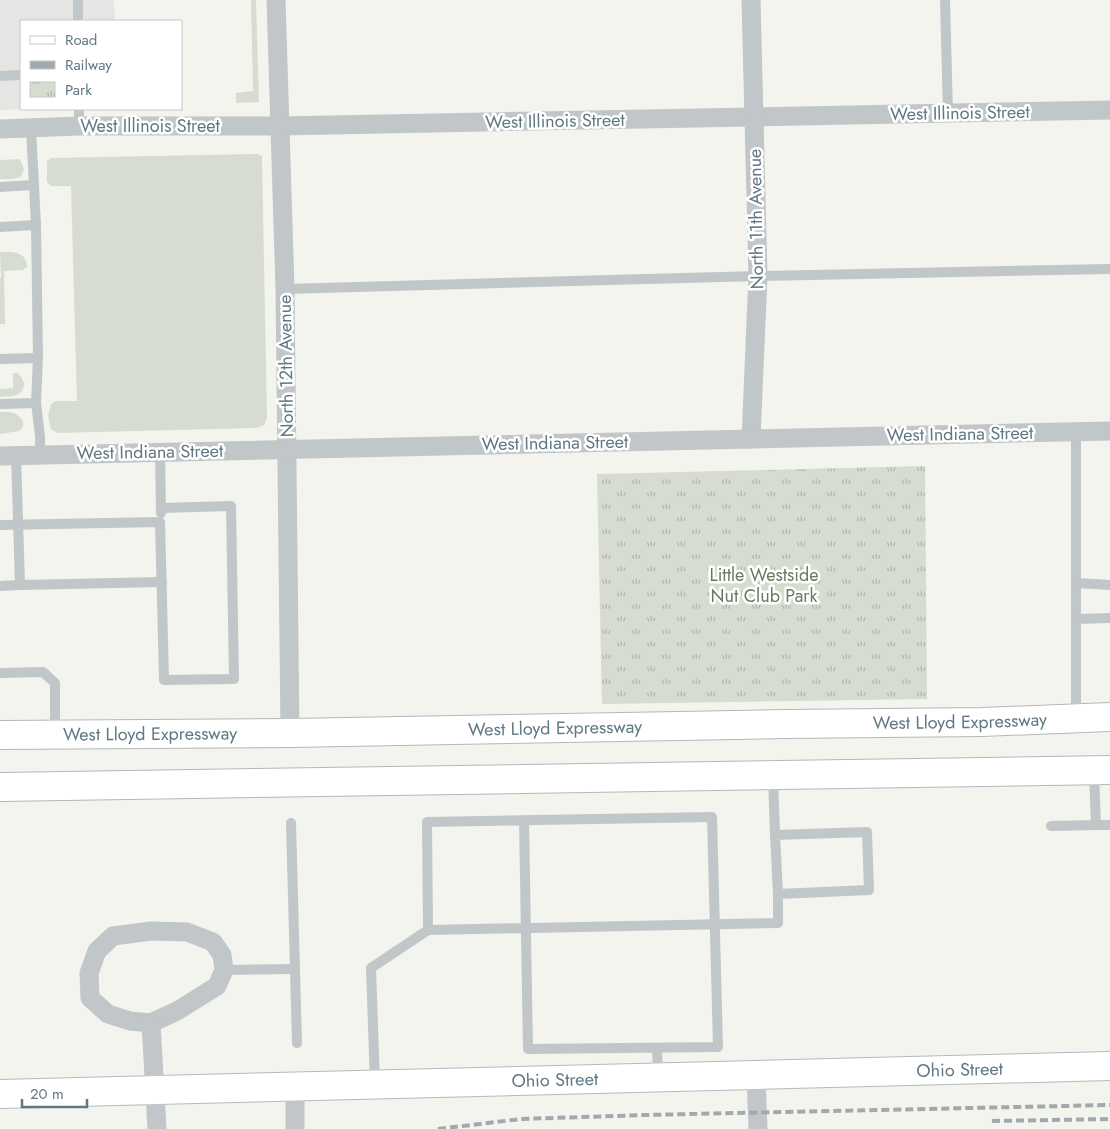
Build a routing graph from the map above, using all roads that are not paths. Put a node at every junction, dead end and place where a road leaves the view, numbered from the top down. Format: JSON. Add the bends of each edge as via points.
{"nodes":[{"id":1,"x":78,"y":0,"type":"edge"},
{"id":2,"x":276,"y":0,"type":"edge"},
{"id":3,"x":752,"y":0,"type":"edge"},
{"id":4,"x":944,"y":0,"type":"edge"},
{"id":5,"x":78,"y":20,"type":"edge"},
{"id":6,"x":20,"y":75,"type":"edge"},
{"id":7,"x":0,"y":76,"type":"edge"},
{"id":8,"x":1110,"y":110,"type":"edge"},
{"id":9,"x":948,"y":113,"type":"junction"},
{"id":10,"x":754,"y":116,"type":"junction"},
{"id":11,"x":79,"y":118,"type":"edge"},
{"id":12,"x":280,"y":126,"type":"junction"},
{"id":13,"x":31,"y":128,"type":"junction"},
{"id":14,"x":0,"y":129,"type":"edge"},
{"id":15,"x":33,"y":185,"type":"junction"},
{"id":16,"x":0,"y":187,"type":"edge"},
{"id":17,"x":36,"y":225,"type":"junction"},
{"id":18,"x":0,"y":227,"type":"edge"},
{"id":19,"x":1110,"y":269,"type":"edge"},
{"id":20,"x":758,"y":276,"type":"junction"},
{"id":21,"x":285,"y":289,"type":"junction"},
{"id":22,"x":38,"y":358,"type":"junction"},
{"id":23,"x":0,"y":359,"type":"edge"},
{"id":24,"x":36,"y":403,"type":"junction"},
{"id":25,"x":0,"y":404,"type":"edge"},
{"id":26,"x":1110,"y":431,"type":"edge"},
{"id":27,"x":1076,"y":432,"type":"junction"},
{"id":28,"x":751,"y":439,"type":"junction"},
{"id":29,"x":287,"y":449,"type":"junction"},
{"id":30,"x":160,"y":452,"type":"junction"},
{"id":31,"x":8,"y":455,"type":"edge"},
{"id":32,"x":40,"y":455,"type":"junction"},
{"id":33,"x":161,"y":508,"type":"junction"},
{"id":34,"x":160,"y":522,"type":"junction"},
{"id":35,"x":19,"y":524,"type":"junction"},
{"id":36,"x":0,"y":525,"type":"edge"},
{"id":37,"x":162,"y":582,"type":"junction"},
{"id":38,"x":1076,"y":583,"type":"junction"},
{"id":39,"x":20,"y":585,"type":"junction"},
{"id":40,"x":1110,"y":585,"type":"edge"},
{"id":41,"x":0,"y":586,"type":"edge"},
{"id":42,"x":1110,"y":618,"type":"edge"},
{"id":43,"x":1076,"y":619,"type":"junction"},
{"id":44,"x":0,"y":673,"type":"edge"},
{"id":45,"x":1110,"y":717,"type":"edge"},
{"id":46,"x":1076,"y":718,"type":"junction"},
{"id":47,"x":290,"y":733,"type":"junction"},
{"id":48,"x":55,"y":734,"type":"junction"},
{"id":49,"x":0,"y":735,"type":"edge"},
{"id":50,"x":1102,"y":771,"type":"edge"},
{"id":51,"x":774,"y":775,"type":"junction"},
{"id":52,"x":0,"y":787,"type":"edge"},
{"id":53,"x":524,"y":820,"type":"junction"},
{"id":54,"x":291,"y":823,"type":"dead end"},
{"id":55,"x":1096,"y":825,"type":"junction"},
{"id":56,"x":1110,"y":825,"type":"edge"},
{"id":57,"x":1052,"y":826,"type":"dead end"},
{"id":58,"x":775,"y":835,"type":"junction"},
{"id":59,"x":778,"y":894,"type":"junction"},
{"id":60,"x":715,"y":924,"type":"junction"},
{"id":61,"x":526,"y":928,"type":"junction"},
{"id":62,"x":428,"y":930,"type":"junction"},
{"id":63,"x":295,"y":969,"type":"junction"},
{"id":64,"x":224,"y":970,"type":"junction"},
{"id":65,"x":151,"y":1022,"type":"junction"},
{"id":66,"x":297,"y":1043,"type":"dead end"},
{"id":67,"x":657,"y":1048,"type":"junction"},
{"id":68,"x":1110,"y":1066,"type":"edge"},
{"id":69,"x":756,"y":1075,"type":"junction"},
{"id":70,"x":658,"y":1077,"type":"junction"},
{"id":71,"x":375,"y":1084,"type":"junction"},
{"id":72,"x":295,"y":1086,"type":"junction"},
{"id":73,"x":155,"y":1090,"type":"junction"},
{"id":74,"x":0,"y":1094,"type":"edge"},
{"id":75,"x":157,"y":1129,"type":"edge"},
{"id":76,"x":295,"y":1129,"type":"edge"},
{"id":77,"x":758,"y":1129,"type":"edge"}],
"edges":[{"from":1,"to":5,"type":"lane"},
{"from":2,"to":12,"type":"street","name":"North 12th Avenue"},
{"from":3,"to":10,"type":"street","name":"North 11th Avenue"},
{"from":4,"to":9,"type":"lane"},
{"from":6,"to":7,"type":"lane"},
{"from":8,"to":9,"type":"street","name":"West Illinois Street"},
{"from":9,"to":10,"type":"street","name":"West Illinois Street"},
{"from":10,"to":12,"type":"street","name":"West Illinois Street"},
{"from":10,"to":20,"type":"street","name":"North 11th Avenue"},
{"from":11,"to":12,"type":"street","name":"West Illinois Street"},
{"from":11,"to":13,"type":"street","name":"West Illinois Street"},
{"from":12,"to":21,"type":"street","name":"North 12th Avenue"},
{"from":13,"to":14,"type":"street","name":"West Illinois Street"},
{"from":13,"to":15,"type":"lane"},
{"from":15,"to":16,"type":"lane"},
{"from":15,"to":17,"type":"lane"},
{"from":17,"to":18,"type":"lane"},
{"from":17,"to":22,"type":"lane"},
{"from":19,"to":20,"type":"lane"},
{"from":20,"to":21,"type":"lane"},
{"from":20,"to":28,"type":"street","name":"North 11th Avenue"},
{"from":21,"to":29,"type":"street","name":"North 12th Avenue"},
{"from":22,"to":23,"type":"lane"},
{"from":22,"to":24,"type":"lane"},
{"from":24,"to":25,"type":"lane"},
{"from":24,"to":32,"type":"lane"},
{"from":26,"to":27,"type":"street","name":"West Indiana Street"},
{"from":27,"to":28,"type":"street","name":"West Indiana Street"},
{"from":27,"to":38,"type":"lane"},
{"from":28,"to":29,"type":"street","name":"West Indiana Street"},
{"from":29,"to":30,"type":"street","name":"West Indiana Street"},
{"from":29,"to":47,"type":"street","name":"North 12th Avenue"},
{"from":30,"to":32,"type":"street","name":"West Indiana Street"},
{"from":30,"to":33,"type":"lane"},
{"from":31,"to":32,"type":"street","name":"West Indiana Street"},
{"from":31,"to":35,"type":"lane"},
{"from":33,"to":34,"type":"lane"},
{"from":33,"to":37,"type":"lane","via":[[231,506],[234,678],[164,680]]},
{"from":34,"to":35,"type":"lane"},
{"from":34,"to":37,"type":"lane"},
{"from":35,"to":36,"type":"lane"},
{"from":35,"to":39,"type":"lane"},
{"from":37,"to":39,"type":"lane"},
{"from":38,"to":40,"type":"lane"},
{"from":38,"to":43,"type":"lane"},
{"from":39,"to":41,"type":"lane"},
{"from":42,"to":43,"type":"lane"},
{"from":43,"to":46,"type":"lane"},
{"from":44,"to":48,"type":"lane","via":[[43,672],[55,683]]},
{"from":45,"to":46,"type":"main road","name":"West Lloyd Expressway"},
{"from":46,"to":47,"type":"main road","name":"West Lloyd Expressway"},
{"from":47,"to":48,"type":"main road","name":"West Lloyd Expressway"},
{"from":48,"to":49,"type":"main road","name":"West Lloyd Expressway"},
{"from":50,"to":51,"type":"main road"},
{"from":50,"to":55,"type":"lane"},
{"from":51,"to":52,"type":"main road"},
{"from":51,"to":58,"type":"lane"},
{"from":53,"to":60,"type":"lane","via":[[712,817]]},
{"from":53,"to":61,"type":"lane"},
{"from":53,"to":62,"type":"lane","via":[[427,822]]},
{"from":54,"to":63,"type":"lane"},
{"from":55,"to":56,"type":"lane"},
{"from":55,"to":57,"type":"lane"},
{"from":58,"to":59,"type":"lane"},
{"from":58,"to":59,"type":"lane","via":[[867,832],[869,890]]},
{"from":59,"to":60,"type":"lane","via":[[778,923]]},
{"from":60,"to":61,"type":"lane"},
{"from":60,"to":67,"type":"lane","via":[[718,1047]]},
{"from":61,"to":62,"type":"lane"},
{"from":61,"to":67,"type":"lane","via":[[528,1049]]},
{"from":62,"to":71,"type":"lane","via":[[371,968]]},
{"from":63,"to":64,"type":"lane"},
{"from":63,"to":66,"type":"lane"},
{"from":64,"to":65,"type":"street","via":[[217,986],[177,1011]]},
{"from":64,"to":65,"type":"street","via":[[222,955],[214,942],[187,932],[151,931],[113,936],[94,958],[89,973],[90,998],[108,1014],[130,1022]]},
{"from":65,"to":73,"type":"street"},
{"from":67,"to":70,"type":"lane"},
{"from":68,"to":69,"type":"main road","name":"Ohio Street"},
{"from":69,"to":70,"type":"main road","name":"Ohio Street"},
{"from":69,"to":77,"type":"street"},
{"from":70,"to":71,"type":"main road","name":"Ohio Street"},
{"from":71,"to":72,"type":"main road","name":"Ohio Street"},
{"from":72,"to":73,"type":"main road","name":"Ohio Street"},
{"from":72,"to":76,"type":"street"},
{"from":73,"to":74,"type":"main road","name":"Ohio Street"},
{"from":73,"to":75,"type":"street"}]}
